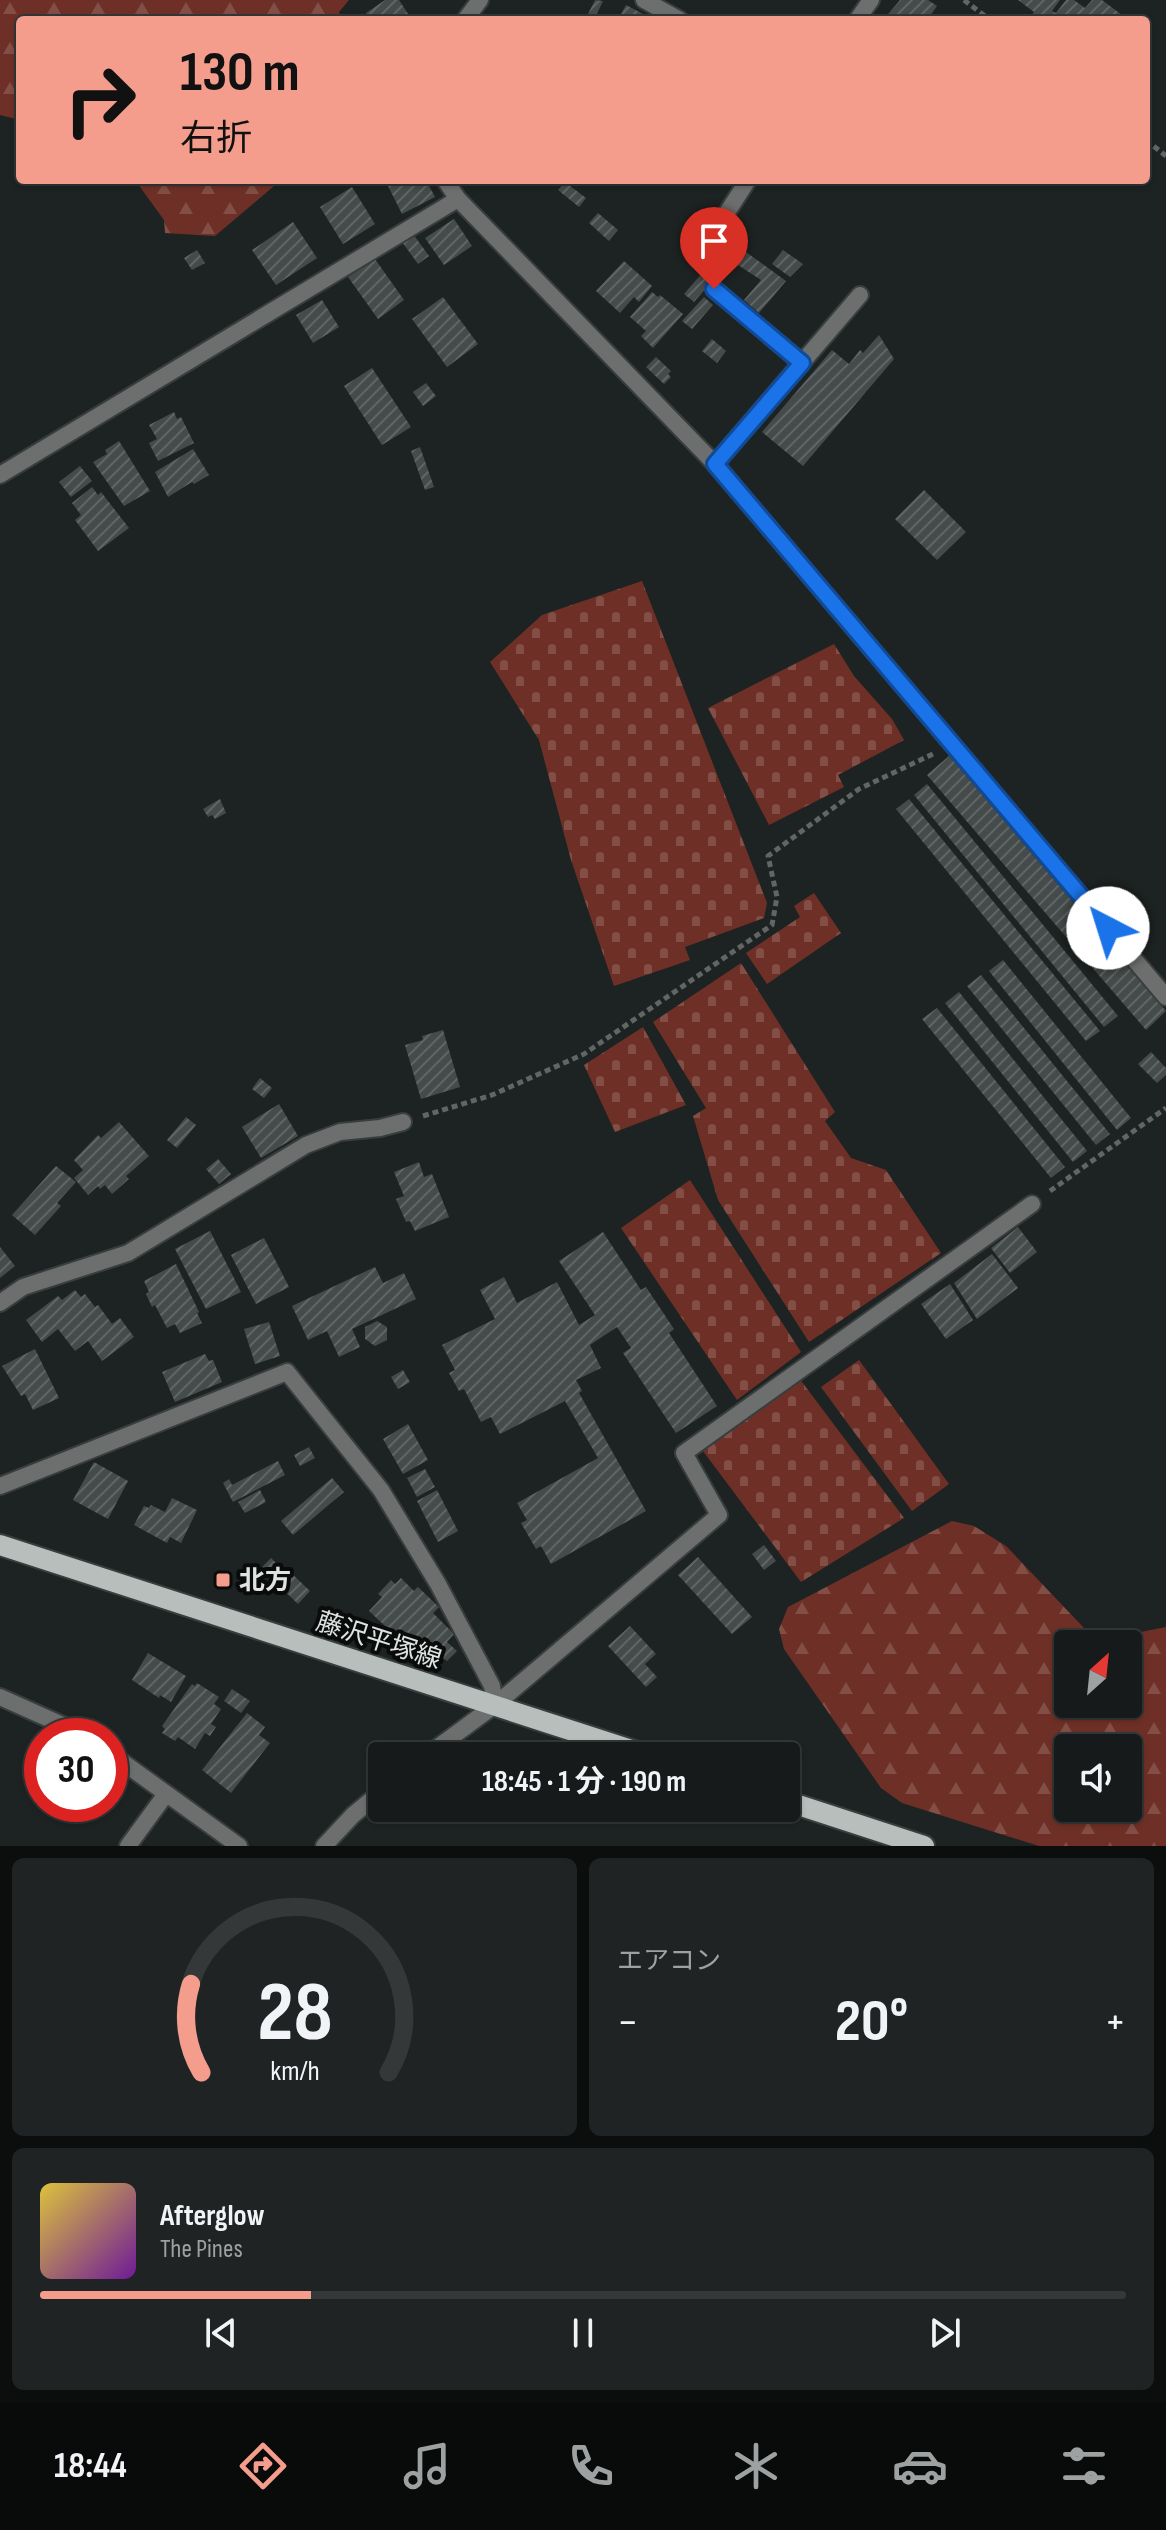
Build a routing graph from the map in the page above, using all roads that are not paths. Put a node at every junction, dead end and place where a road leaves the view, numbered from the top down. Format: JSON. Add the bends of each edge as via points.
{"nodes":[{"id":1,"x":644,"y":0,"type":"edge"},
{"id":2,"x":673,"y":16,"type":"edge"},
{"id":3,"x":448,"y":184,"type":"edge"},
{"id":4,"x":745,"y":184,"type":"edge"},
{"id":5,"x":458,"y":199,"type":"junction"},
{"id":6,"x":719,"y":225,"type":"dead end"},
{"id":7,"x":714,"y":289,"type":"dead end"},
{"id":8,"x":860,"y":295,"type":"dead end"},
{"id":9,"x":802,"y":363,"type":"junction"},
{"id":10,"x":715,"y":464,"type":"junction"},
{"id":11,"x":0,"y":475,"type":"edge"},
{"id":12,"x":1166,"y":997,"type":"edge"},
{"id":13,"x":403,"y":1122,"type":"road end"},
{"id":14,"x":1032,"y":1204,"type":"road end"},
{"id":15,"x":0,"y":1303,"type":"edge"},
{"id":16,"x":0,"y":1486,"type":"edge"},
{"id":17,"x":0,"y":1545,"type":"edge"},
{"id":18,"x":0,"y":1697,"type":"edge"},
{"id":19,"x":495,"y":1705,"type":"junction"},
{"id":20,"x":47,"y":1718,"type":"edge"},
{"id":21,"x":445,"y":1742,"type":"edge"},
{"id":22,"x":607,"y":1742,"type":"edge"},
{"id":23,"x":128,"y":1766,"type":"edge"},
{"id":24,"x":166,"y":1794,"type":"junction"},
{"id":25,"x":368,"y":1803,"type":"edge"},
{"id":26,"x":800,"y":1806,"type":"edge"},
{"id":27,"x":128,"y":1846,"type":"edge"},
{"id":28,"x":239,"y":1846,"type":"edge"},
{"id":29,"x":324,"y":1846,"type":"edge"},
{"id":30,"x":924,"y":1846,"type":"edge"}],
"edges":[{"from":1,"to":2,"type":"street"},
{"from":3,"to":5,"type":"street"},
{"from":4,"to":6,"type":"street"},
{"from":5,"to":10,"type":"street"},
{"from":5,"to":11,"type":"street"},
{"from":7,"to":9,"type":"street"},
{"from":8,"to":9,"type":"street"},
{"from":9,"to":10,"type":"street"},
{"from":10,"to":12,"type":"street"},
{"from":13,"to":15,"type":"street","via":[[340,1132],[306,1145],[128,1253],[23,1287]]},
{"from":14,"to":19,"type":"street","via":[[684,1453],[719,1515]]},
{"from":16,"to":19,"type":"street","via":[[287,1372],[381,1490],[438,1584],[492,1686]]},
{"from":17,"to":19,"type":"main road","name":"藤沢平塚線"},
{"from":18,"to":20,"type":"street"},
{"from":19,"to":21,"type":"street"},
{"from":19,"to":22,"type":"main road","name":"藤沢平塚線"},
{"from":23,"to":24,"type":"street"},
{"from":24,"to":27,"type":"street"},
{"from":24,"to":28,"type":"street"},
{"from":25,"to":29,"type":"street"},
{"from":26,"to":30,"type":"main road"}]}
